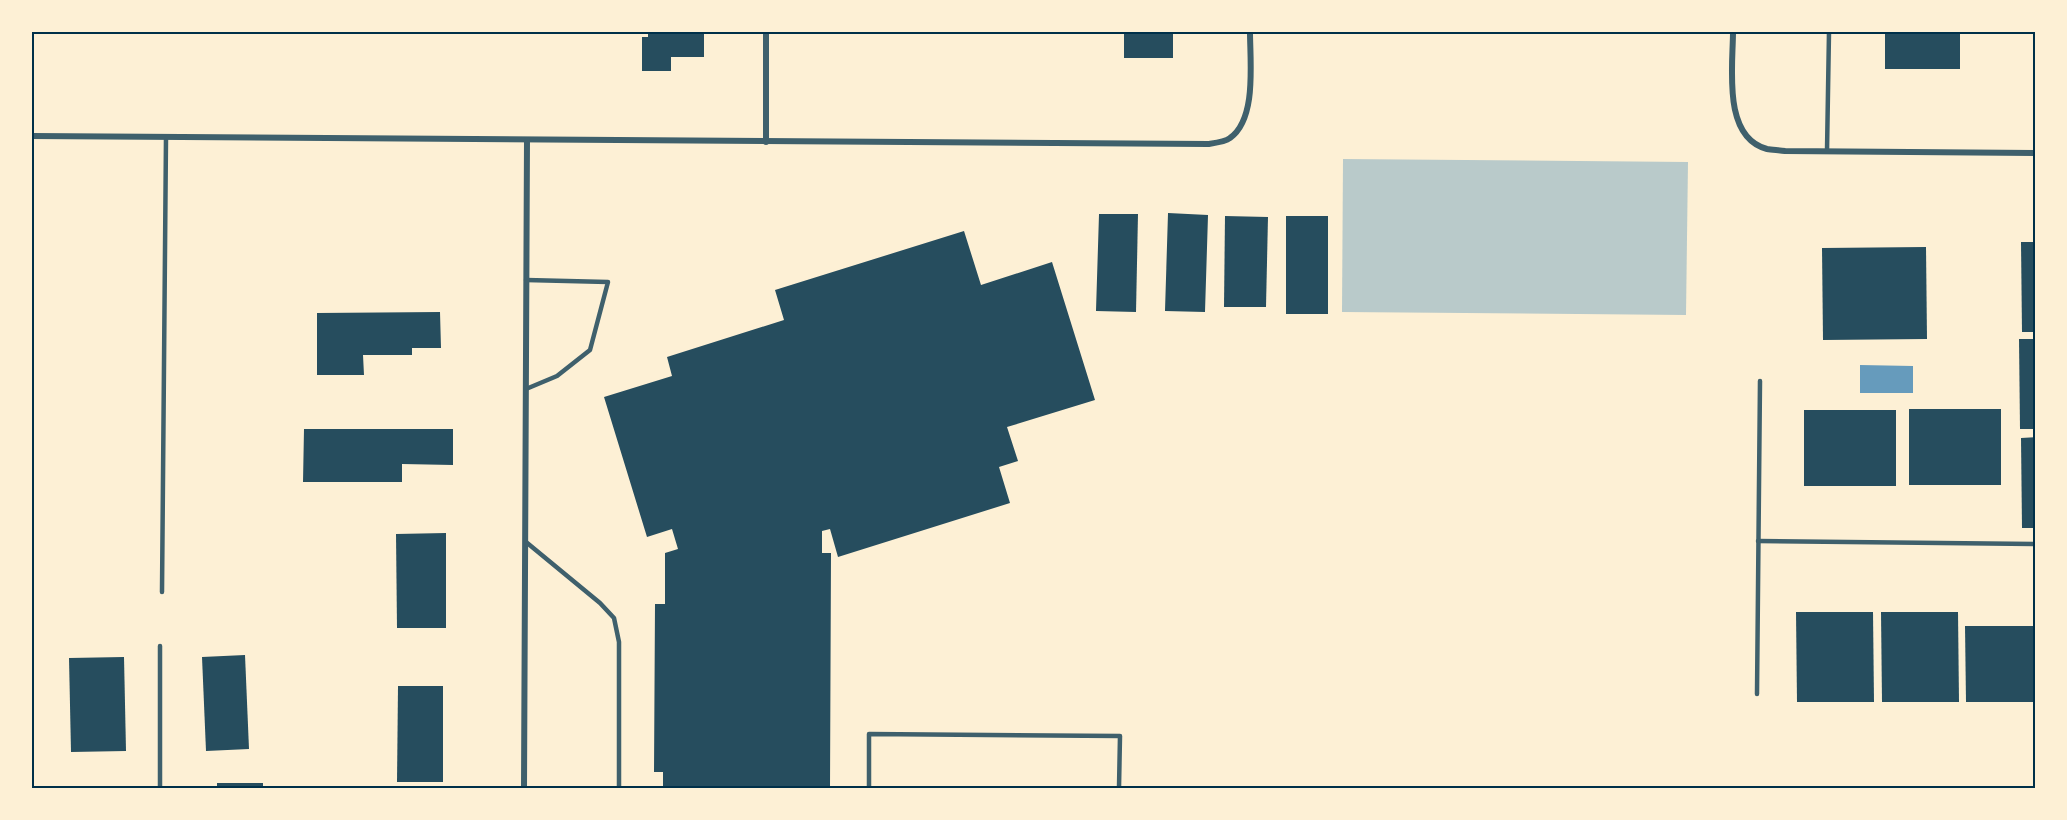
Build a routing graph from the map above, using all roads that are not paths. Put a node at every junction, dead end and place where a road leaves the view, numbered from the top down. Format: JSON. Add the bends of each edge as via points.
{"nodes":[{"id":1,"x":766,"y":32,"type":"edge"},
{"id":2,"x":1250,"y":32,"type":"edge"},
{"id":3,"x":1733,"y":32,"type":"edge"},
{"id":4,"x":1829,"y":32,"type":"edge"},
{"id":5,"x":32,"y":136,"type":"edge"},
{"id":6,"x":166,"y":137,"type":"junction"},
{"id":7,"x":526,"y":140,"type":"junction"},
{"id":8,"x":766,"y":142,"type":"junction"},
{"id":9,"x":1827,"y":151,"type":"junction"},
{"id":10,"x":2036,"y":153,"type":"edge"},
{"id":11,"x":526,"y":280,"type":"junction"},
{"id":12,"x":1760,"y":381,"type":"dead end"},
{"id":13,"x":526,"y":388,"type":"junction"},
{"id":14,"x":1758,"y":541,"type":"junction"},
{"id":15,"x":525,"y":542,"type":"junction"},
{"id":16,"x":2036,"y":544,"type":"edge"},
{"id":17,"x":162,"y":592,"type":"dead end"},
{"id":18,"x":160,"y":646,"type":"dead end"},
{"id":19,"x":1757,"y":694,"type":"dead end"},
{"id":20,"x":160,"y":789,"type":"edge"},
{"id":21,"x":525,"y":789,"type":"edge"},
{"id":22,"x":619,"y":789,"type":"edge"},
{"id":23,"x":869,"y":789,"type":"edge"},
{"id":24,"x":1119,"y":789,"type":"edge"}],
"edges":[{"from":1,"to":8,"type":"street"},
{"from":2,"to":8,"type":"street","via":[[1247,110],[1241,129],[1228,140],[1190,146]]},
{"from":3,"to":9,"type":"street","via":[[1733,92],[1742,132],[1766,149]]},
{"from":4,"to":9,"type":"lane"},
{"from":5,"to":6,"type":"street"},
{"from":6,"to":7,"type":"street"},
{"from":6,"to":17,"type":"lane"},
{"from":7,"to":8,"type":"street"},
{"from":7,"to":11,"type":"street"},
{"from":9,"to":10,"type":"street"},
{"from":11,"to":13,"type":"street"},
{"from":11,"to":13,"type":"lane","via":[[608,282],[590,350],[557,376]]},
{"from":12,"to":14,"type":"lane"},
{"from":13,"to":15,"type":"street"},
{"from":14,"to":16,"type":"lane"},
{"from":14,"to":19,"type":"lane"},
{"from":15,"to":21,"type":"street"},
{"from":15,"to":22,"type":"lane","via":[[614,618],[619,642]]},
{"from":18,"to":20,"type":"lane"},
{"from":23,"to":24,"type":"lane","via":[[869,734],[1119,736]]}]}
